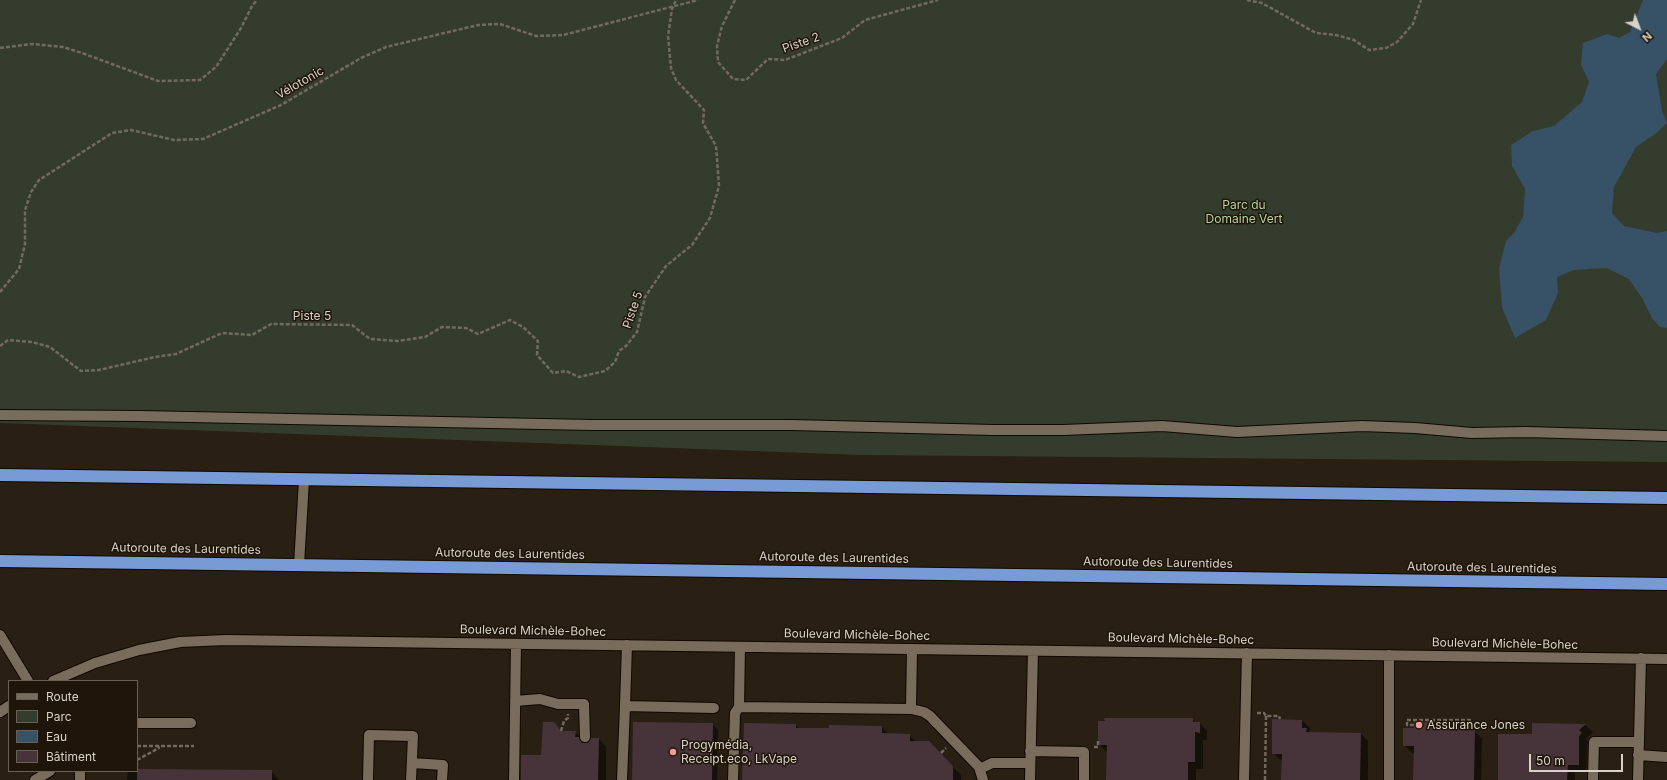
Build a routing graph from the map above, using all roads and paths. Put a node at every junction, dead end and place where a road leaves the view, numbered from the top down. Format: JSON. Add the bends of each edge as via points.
{"nodes":[{"id":1,"x":257,"y":0,"type":"edge"},
{"id":2,"x":676,"y":0,"type":"edge"},
{"id":3,"x":698,"y":0,"type":"edge"},
{"id":4,"x":735,"y":0,"type":"edge"},
{"id":5,"x":938,"y":0,"type":"edge"},
{"id":6,"x":1247,"y":0,"type":"edge"},
{"id":7,"x":1421,"y":0,"type":"edge"},
{"id":8,"x":673,"y":6,"type":"junction"},
{"id":9,"x":0,"y":48,"type":"edge"},
{"id":10,"x":0,"y":292,"type":"edge"},
{"id":11,"x":0,"y":346,"type":"edge"},
{"id":12,"x":0,"y":415,"type":"edge"},
{"id":13,"x":1667,"y":436,"type":"edge"},
{"id":14,"x":0,"y":475,"type":"edge"},
{"id":15,"x":304,"y":480,"type":"junction"},
{"id":16,"x":1667,"y":498,"type":"edge"},
{"id":17,"x":0,"y":561,"type":"edge"},
{"id":18,"x":298,"y":564,"type":"junction"},
{"id":19,"x":1667,"y":584,"type":"edge"},
{"id":20,"x":1,"y":641,"type":"edge"},
{"id":21,"x":516,"y":644,"type":"junction"},
{"id":22,"x":627,"y":645,"type":"junction"},
{"id":23,"x":740,"y":647,"type":"junction"},
{"id":24,"x":912,"y":649,"type":"junction"},
{"id":25,"x":1033,"y":651,"type":"junction"},
{"id":26,"x":1246,"y":653,"type":"junction"},
{"id":27,"x":1389,"y":655,"type":"junction"},
{"id":28,"x":1641,"y":658,"type":"junction"},
{"id":29,"x":1667,"y":659,"type":"edge"},
{"id":30,"x":27,"y":680,"type":"edge"},
{"id":31,"x":55,"y":680,"type":"edge"},
{"id":32,"x":515,"y":701,"type":"junction"},
{"id":33,"x":625,"y":706,"type":"junction"},
{"id":34,"x":739,"y":707,"type":"junction"},
{"id":35,"x":714,"y":708,"type":"dead end"},
{"id":36,"x":911,"y":709,"type":"junction"},
{"id":37,"x":568,"y":718,"type":"dead end"},
{"id":38,"x":1280,"y":719,"type":"dead end"},
{"id":39,"x":138,"y":723,"type":"edge"},
{"id":40,"x":191,"y":723,"type":"dead end"},
{"id":41,"x":1414,"y":725,"type":"dead end"},
{"id":42,"x":1464,"y":726,"type":"dead end"},
{"id":43,"x":561,"y":731,"type":"dead end"},
{"id":44,"x":585,"y":738,"type":"dead end"},
{"id":45,"x":1098,"y":740,"type":"dead end"},
{"id":46,"x":1638,"y":742,"type":"junction"},
{"id":47,"x":138,"y":746,"type":"edge"},
{"id":48,"x":158,"y":746,"type":"junction"},
{"id":49,"x":194,"y":746,"type":"dead end"},
{"id":50,"x":1091,"y":747,"type":"dead end"},
{"id":51,"x":947,"y":748,"type":"dead end"},
{"id":52,"x":1030,"y":751,"type":"junction"},
{"id":53,"x":941,"y":753,"type":"dead end"},
{"id":54,"x":1638,"y":755,"type":"junction"},
{"id":55,"x":1667,"y":757,"type":"edge"},
{"id":56,"x":138,"y":760,"type":"edge"},
{"id":57,"x":412,"y":763,"type":"junction"},
{"id":58,"x":1030,"y":763,"type":"junction"},
{"id":59,"x":980,"y":769,"type":"junction"},
{"id":60,"x":48,"y":772,"type":"edge"},
{"id":61,"x":35,"y":780,"type":"edge"},
{"id":62,"x":368,"y":780,"type":"edge"},
{"id":63,"x":411,"y":780,"type":"edge"},
{"id":64,"x":442,"y":780,"type":"edge"},
{"id":65,"x":514,"y":780,"type":"edge"},
{"id":66,"x":622,"y":780,"type":"edge"},
{"id":67,"x":734,"y":780,"type":"edge"},
{"id":68,"x":983,"y":780,"type":"edge"},
{"id":69,"x":1030,"y":780,"type":"edge"},
{"id":70,"x":1084,"y":780,"type":"edge"},
{"id":71,"x":1244,"y":780,"type":"edge"},
{"id":72,"x":1265,"y":780,"type":"edge"},
{"id":73,"x":1390,"y":780,"type":"edge"},
{"id":74,"x":1593,"y":780,"type":"edge"},
{"id":75,"x":1638,"y":780,"type":"edge"}],
"edges":[{"from":1,"to":9,"type":"path","via":[[216,67],[200,80],[158,81],[63,47],[32,44]]},
{"from":2,"to":8,"type":"path","name":"Piste 5"},
{"from":3,"to":8,"type":"path","name":"Vélotonic"},
{"from":4,"to":5,"type":"path","name":"Piste 2","via":[[722,26],[717,46],[718,62],[733,79],[746,80],[768,59],[785,60],[842,38],[864,20]]},
{"from":6,"to":7,"type":"path","via":[[1262,3],[1316,33],[1354,40],[1369,50],[1386,48],[1397,42],[1413,24]]},
{"from":8,"to":10,"type":"path","name":"Vélotonic","via":[[563,35],[536,36],[500,24],[478,25],[386,47],[361,58],[281,105],[203,139],[174,140],[131,130],[112,133],[39,180],[30,192],[25,210],[24,244],[19,269]]},
{"from":8,"to":11,"type":"path","name":"Piste 5","via":[[668,36],[671,68],[676,80],[704,110],[703,123],[716,146],[718,186],[710,218],[692,245],[666,266],[645,297],[638,332],[619,351],[615,362],[605,370],[579,377],[566,371],[553,373],[537,356],[538,341],[523,327],[510,320],[478,334],[466,328],[442,328],[424,337],[398,341],[370,339],[352,324],[272,324],[252,335],[222,334],[176,354],[99,370],[81,371],[50,347],[8,340]]},
{"from":12,"to":13,"type":"street","via":[[592,425],[808,425],[1000,430],[1162,426],[1237,432],[1362,426],[1472,433]]},
{"from":14,"to":15,"type":"highway"},
{"from":15,"to":16,"type":"highway"},
{"from":15,"to":18,"type":"street"},
{"from":17,"to":18,"type":"highway","name":"Autoroute des Laurentides"},
{"from":18,"to":19,"type":"highway","name":"Autoroute des Laurentides"},
{"from":20,"to":30,"type":"street"},
{"from":21,"to":22,"type":"street","name":"Boulevard Michèle-Bohec"},
{"from":21,"to":31,"type":"street","name":"Boulevard Michèle-Bohec","via":[[194,641],[151,647],[118,656]]},
{"from":21,"to":32,"type":"street"},
{"from":22,"to":23,"type":"street","name":"Boulevard Michèle-Bohec"},
{"from":22,"to":33,"type":"street"},
{"from":23,"to":24,"type":"street","name":"Boulevard Michèle-Bohec"},
{"from":23,"to":34,"type":"street"},
{"from":24,"to":25,"type":"street","name":"Boulevard Michèle-Bohec"},
{"from":24,"to":36,"type":"street"},
{"from":25,"to":26,"type":"street","name":"Boulevard Michèle-Bohec"},
{"from":25,"to":52,"type":"street"},
{"from":26,"to":27,"type":"street","name":"Boulevard Michèle-Bohec"},
{"from":26,"to":71,"type":"street"},
{"from":27,"to":28,"type":"street","name":"Boulevard Michèle-Bohec"},
{"from":27,"to":73,"type":"street"},
{"from":28,"to":29,"type":"street","name":"Boulevard Michèle-Bohec"},
{"from":28,"to":46,"type":"street"},
{"from":32,"to":44,"type":"street","via":[[540,699],[558,704],[584,704]]},
{"from":32,"to":65,"type":"street"},
{"from":33,"to":35,"type":"street"},
{"from":33,"to":66,"type":"street"},
{"from":34,"to":36,"type":"street"},
{"from":34,"to":67,"type":"street","via":[[735,713]]},
{"from":36,"to":59,"type":"street","via":[[930,716]]},
{"from":37,"to":43,"type":"path","via":[[564,721]]},
{"from":38,"to":72,"type":"path","via":[[1279,716],[1266,716]]},
{"from":39,"to":40,"type":"street"},
{"from":41,"to":42,"type":"path","via":[[1407,725],[1407,720],[1470,720],[1470,726]]},
{"from":45,"to":50,"type":"path","via":[[1098,748]]},
{"from":46,"to":54,"type":"street"},
{"from":46,"to":74,"type":"street","via":[[1594,742]]},
{"from":47,"to":48,"type":"path"},
{"from":48,"to":49,"type":"path"},
{"from":48,"to":56,"type":"path","via":[[159,748]]},
{"from":51,"to":53,"type":"path"},
{"from":52,"to":58,"type":"street"},
{"from":52,"to":70,"type":"street","via":[[1084,752]]},
{"from":54,"to":55,"type":"street"},
{"from":54,"to":75,"type":"street"},
{"from":57,"to":62,"type":"street","via":[[413,736],[369,735]]},
{"from":57,"to":63,"type":"street"},
{"from":57,"to":64,"type":"street","via":[[443,765]]},
{"from":58,"to":59,"type":"street","via":[[992,763]]},
{"from":58,"to":69,"type":"street"},
{"from":59,"to":68,"type":"street"},
{"from":60,"to":61,"type":"street"}]}
